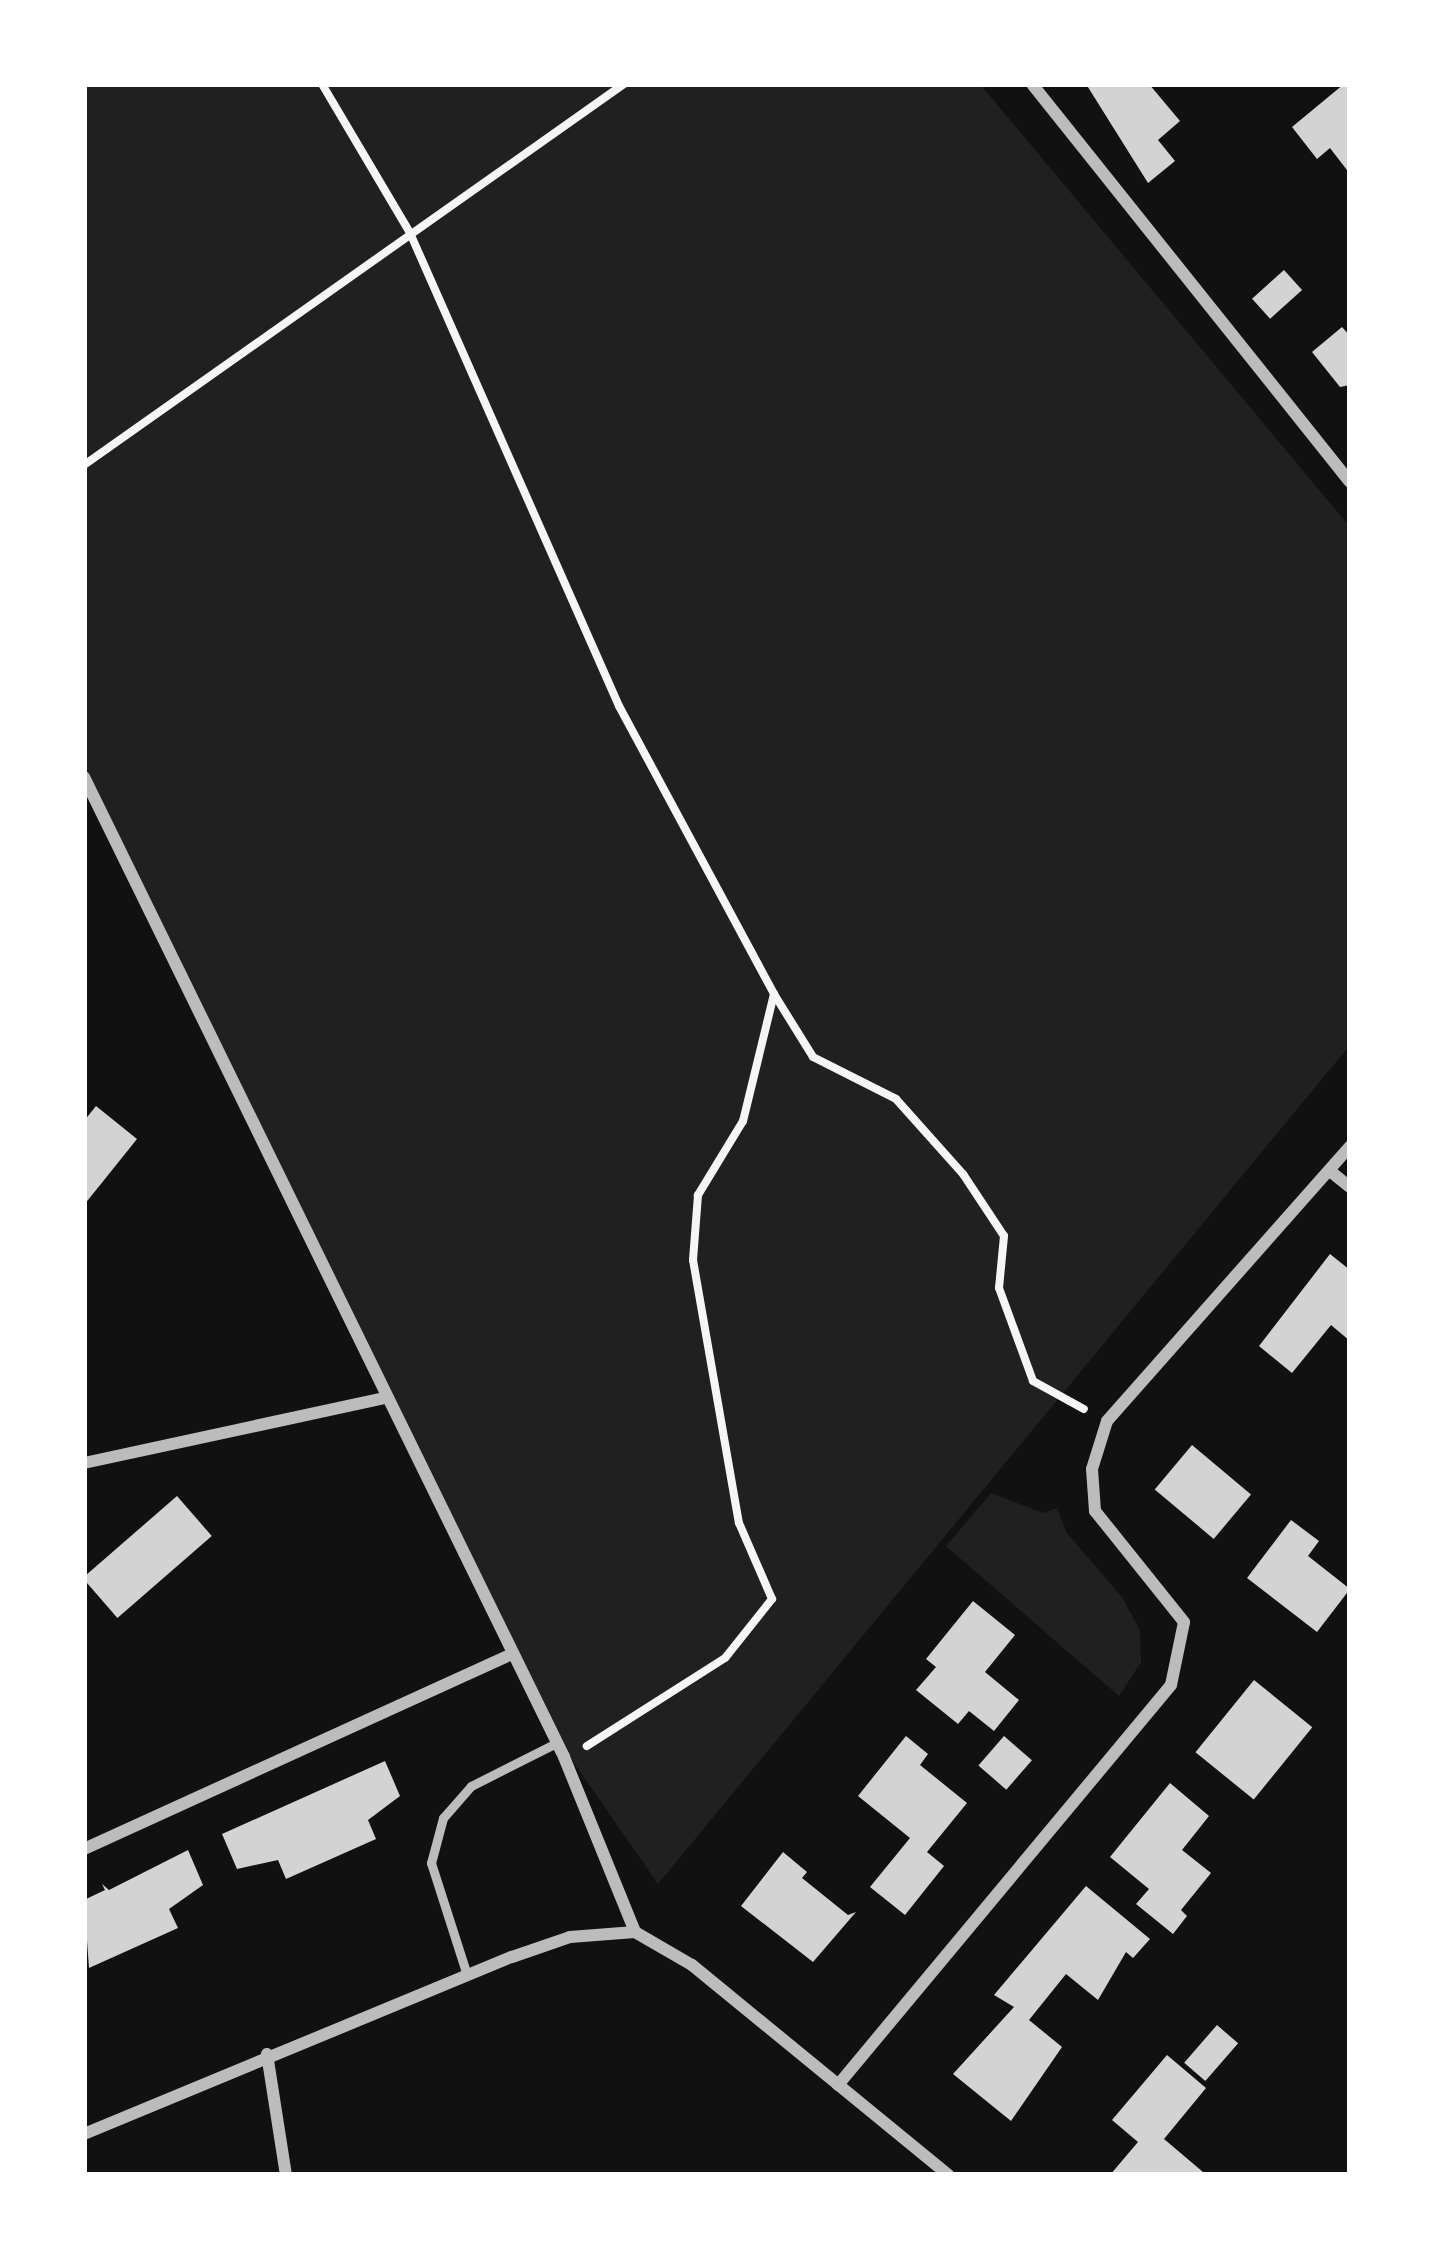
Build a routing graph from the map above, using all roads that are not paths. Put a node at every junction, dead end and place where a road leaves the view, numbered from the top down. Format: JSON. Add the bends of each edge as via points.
{"nodes":[{"id":1,"x":1032,"y":84,"type":"edge"},
{"id":2,"x":1350,"y":482,"type":"edge"},
{"id":3,"x":84,"y":777,"type":"edge"},
{"id":4,"x":1350,"y":1146,"type":"edge"},
{"id":5,"x":1330,"y":1171,"type":"junction"},
{"id":6,"x":1350,"y":1187,"type":"edge"},
{"id":7,"x":384,"y":1397,"type":"junction"},
{"id":8,"x":84,"y":1446,"type":"edge"},
{"id":9,"x":89,"y":1461,"type":"edge"},
{"id":10,"x":512,"y":1654,"type":"junction"},
{"id":11,"x":556,"y":1743,"type":"junction"},
{"id":12,"x":84,"y":1849,"type":"edge"},
{"id":13,"x":635,"y":1932,"type":"junction"},
{"id":14,"x":467,"y":1976,"type":"junction"},
{"id":15,"x":267,"y":2054,"type":"junction"},
{"id":16,"x":838,"y":2085,"type":"junction"},
{"id":17,"x":84,"y":2134,"type":"edge"},
{"id":18,"x":286,"y":2175,"type":"edge"},
{"id":19,"x":949,"y":2175,"type":"edge"}],
"edges":[{"from":1,"to":2,"type":"street"},
{"from":3,"to":7,"type":"street"},
{"from":4,"to":5,"type":"street"},
{"from":5,"to":6,"type":"street"},
{"from":5,"to":16,"type":"street","via":[[1107,1421],[1092,1468],[1095,1511],[1184,1622],[1171,1685]]},
{"from":7,"to":9,"type":"street"},
{"from":7,"to":10,"type":"street"},
{"from":8,"to":9,"type":"street"},
{"from":10,"to":11,"type":"street"},
{"from":10,"to":12,"type":"street"},
{"from":11,"to":13,"type":"street"},
{"from":11,"to":14,"type":"lane","via":[[471,1786],[443,1818],[431,1863]]},
{"from":13,"to":14,"type":"street","via":[[570,1937]]},
{"from":13,"to":16,"type":"street","via":[[692,1965]]},
{"from":14,"to":15,"type":"street"},
{"from":15,"to":17,"type":"street"},
{"from":15,"to":18,"type":"street"},
{"from":16,"to":19,"type":"street"}]}
